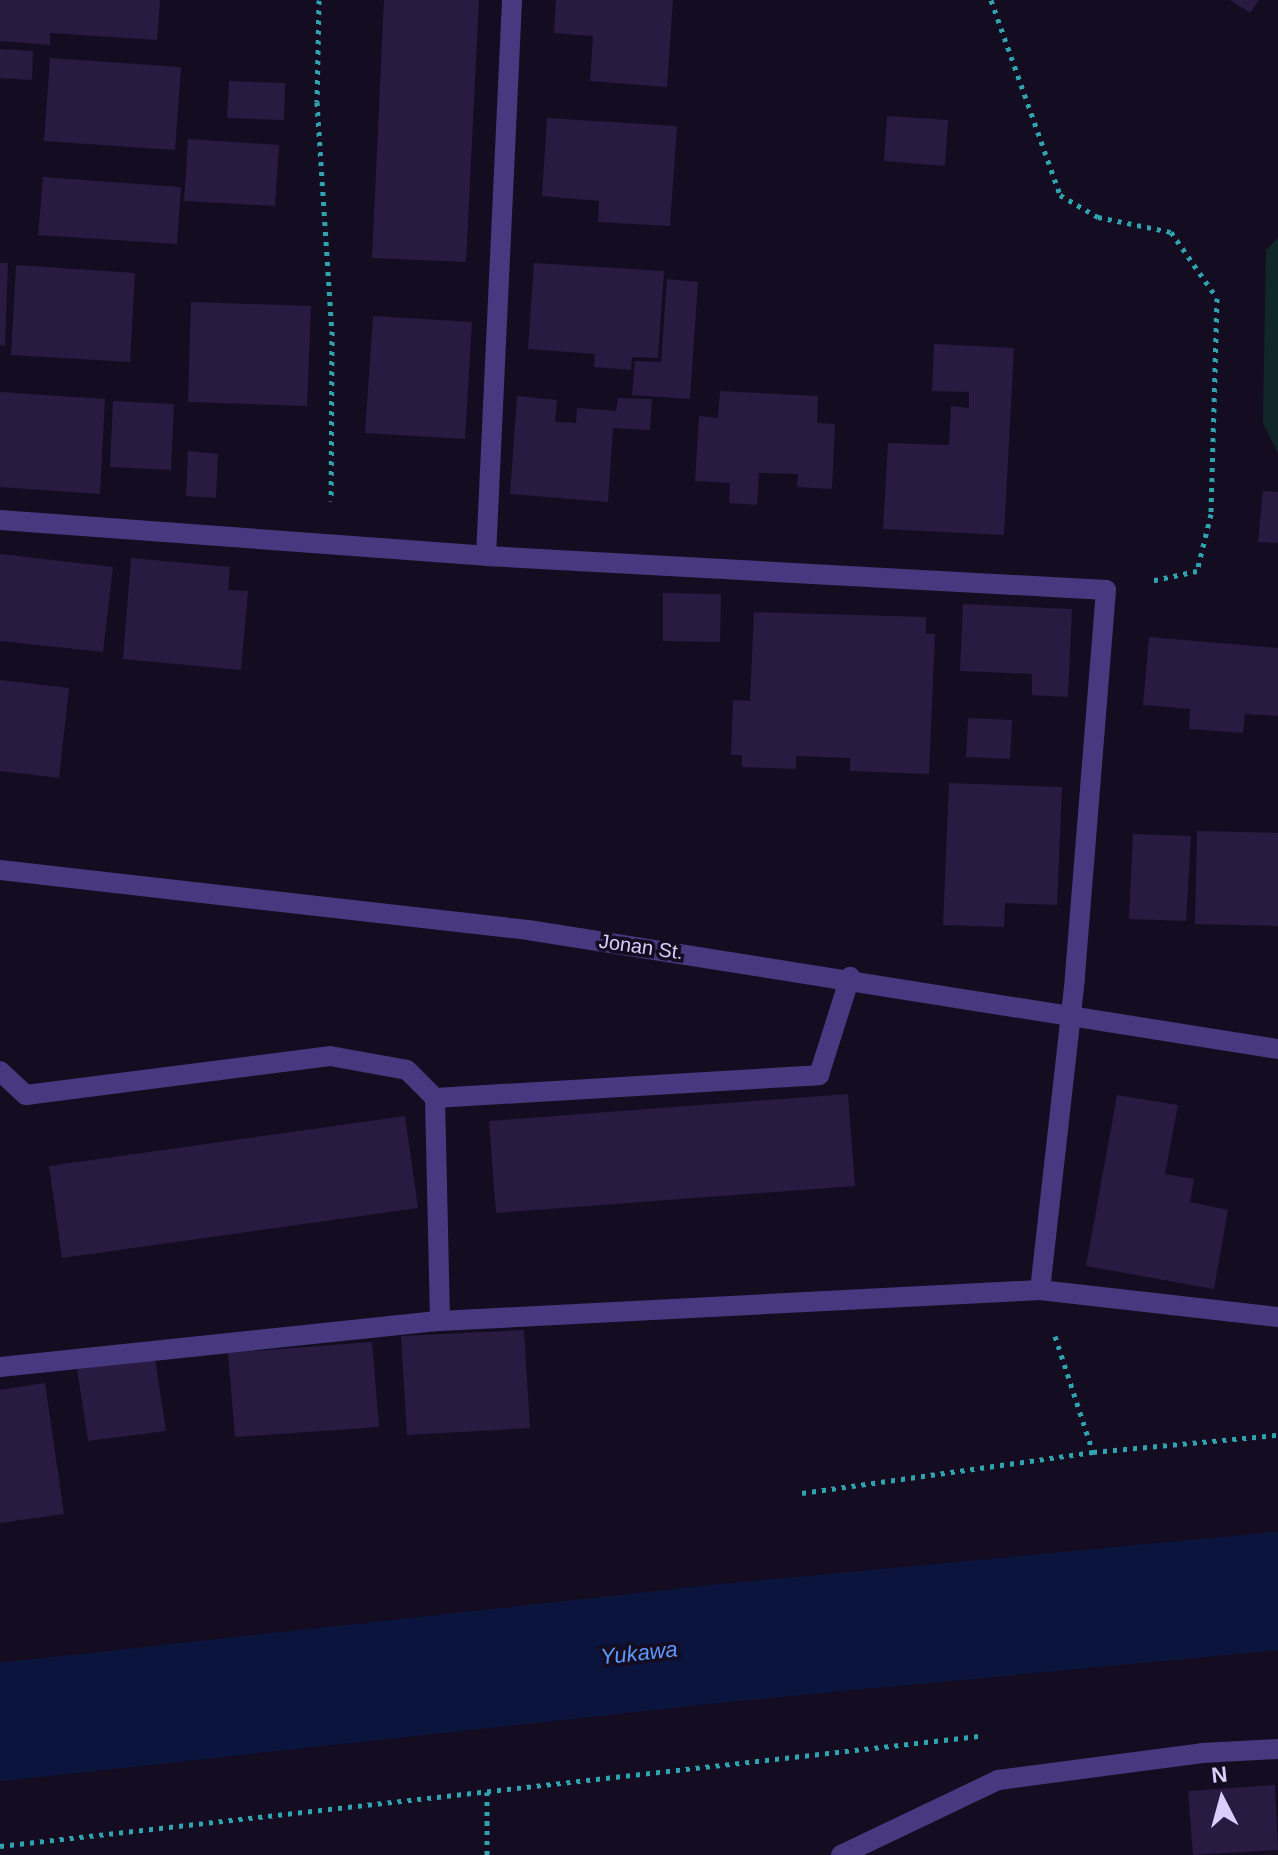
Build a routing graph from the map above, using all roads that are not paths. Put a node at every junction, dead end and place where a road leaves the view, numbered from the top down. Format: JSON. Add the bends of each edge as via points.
{"nodes":[{"id":1,"x":512,"y":0,"type":"edge"},
{"id":2,"x":0,"y":520,"type":"edge"},
{"id":3,"x":486,"y":556,"type":"junction"},
{"id":4,"x":0,"y":871,"type":"edge"},
{"id":5,"x":850,"y":977,"type":"junction"},
{"id":6,"x":1070,"y":1012,"type":"junction"},
{"id":7,"x":1278,"y":1049,"type":"edge"},
{"id":8,"x":0,"y":1071,"type":"edge"},
{"id":9,"x":435,"y":1098,"type":"junction"},
{"id":10,"x":1040,"y":1290,"type":"junction"},
{"id":11,"x":1278,"y":1317,"type":"edge"},
{"id":12,"x":440,"y":1321,"type":"junction"},
{"id":13,"x":0,"y":1367,"type":"edge"},
{"id":14,"x":1278,"y":1749,"type":"edge"},
{"id":15,"x":841,"y":1855,"type":"edge"}],
"edges":[{"from":1,"to":3,"type":"street"},
{"from":2,"to":3,"type":"street"},
{"from":3,"to":6,"type":"street","via":[[1106,590]]},
{"from":4,"to":5,"type":"street","name":"Jonan St.","via":[[512,928]]},
{"from":5,"to":6,"type":"street","name":"Jonan St."},
{"from":5,"to":9,"type":"street","via":[[819,1075]]},
{"from":6,"to":7,"type":"street","name":"Jonan St."},
{"from":6,"to":10,"type":"street"},
{"from":8,"to":9,"type":"street","via":[[26,1095],[330,1056],[407,1070]]},
{"from":9,"to":12,"type":"street"},
{"from":10,"to":11,"type":"street"},
{"from":10,"to":12,"type":"street"},
{"from":12,"to":13,"type":"street"},
{"from":14,"to":15,"type":"street","via":[[1202,1753],[998,1780]]}]}
